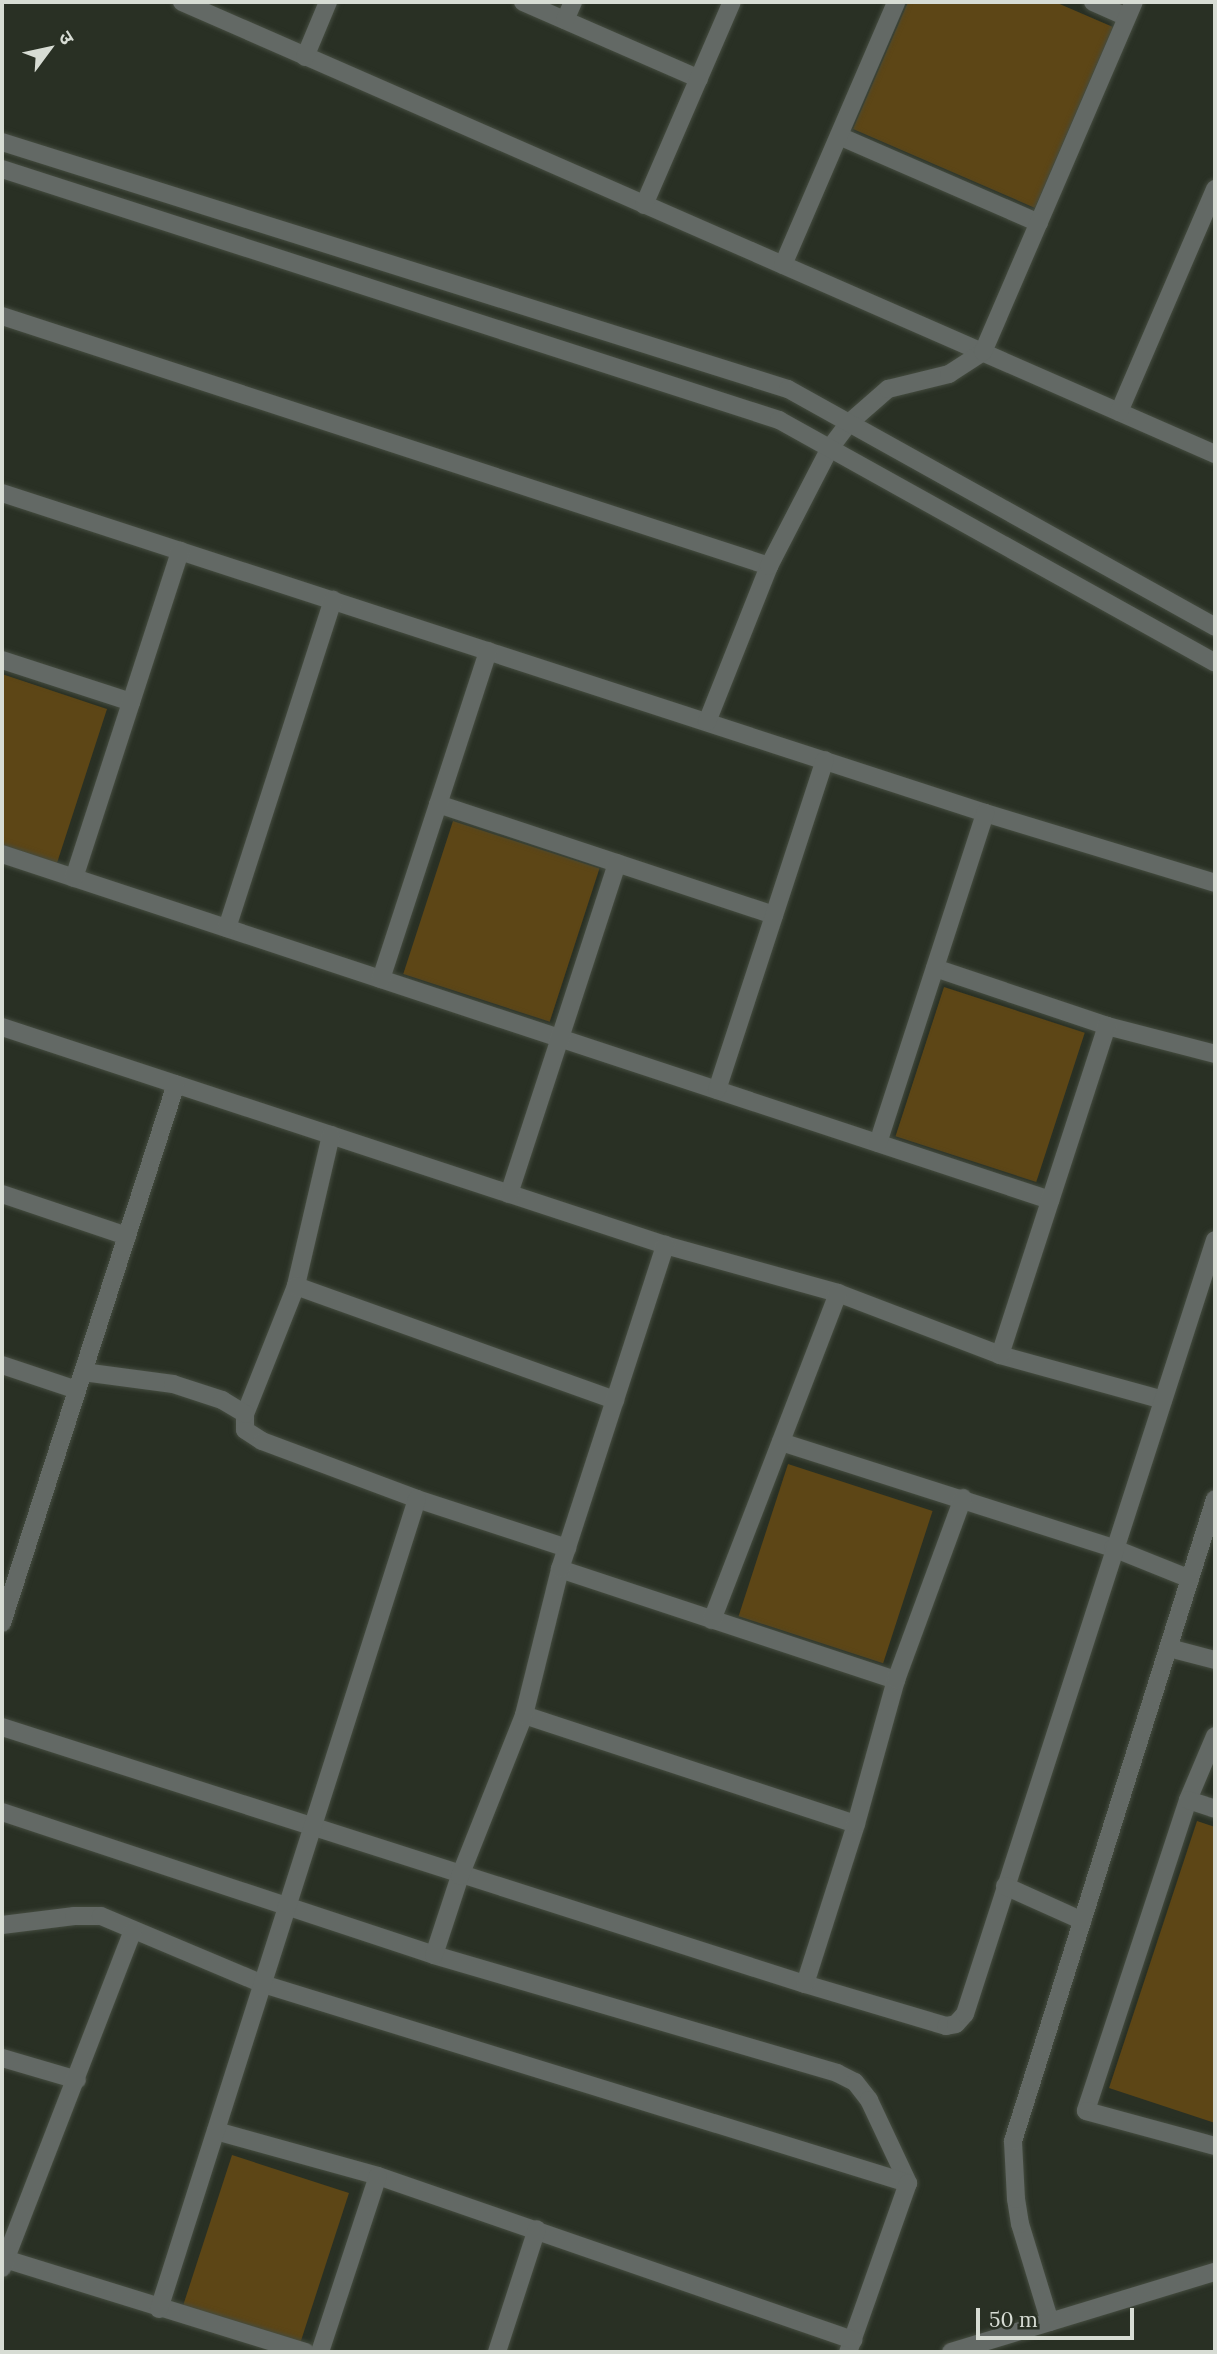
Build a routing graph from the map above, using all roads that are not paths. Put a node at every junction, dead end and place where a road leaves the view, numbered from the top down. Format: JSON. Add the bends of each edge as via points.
{"nodes":[{"id":1,"x":182,"y":2,"type":"edge"},
{"id":2,"x":328,"y":2,"type":"edge"},
{"id":3,"x":523,"y":2,"type":"edge"},
{"id":4,"x":573,"y":2,"type":"edge"},
{"id":5,"x":732,"y":2,"type":"edge"},
{"id":6,"x":896,"y":2,"type":"edge"},
{"id":7,"x":1093,"y":2,"type":"edge"},
{"id":8,"x":1130,"y":9,"type":"edge"},
{"id":9,"x":565,"y":20,"type":"junction"},
{"id":10,"x":305,"y":57,"type":"junction"},
{"id":11,"x":699,"y":79,"type":"junction"},
{"id":12,"x":839,"y":136,"type":"junction"},
{"id":13,"x":2,"y":142,"type":"edge"},
{"id":14,"x":2,"y":169,"type":"edge"},
{"id":15,"x":1215,"y":189,"type":"edge"},
{"id":16,"x":645,"y":205,"type":"junction"},
{"id":17,"x":1038,"y":223,"type":"junction"},
{"id":18,"x":783,"y":265,"type":"junction"},
{"id":19,"x":2,"y":316,"type":"edge"},
{"id":20,"x":983,"y":352,"type":"junction"},
{"id":21,"x":1119,"y":412,"type":"junction"},
{"id":22,"x":849,"y":423,"type":"junction"},
{"id":23,"x":830,"y":448,"type":"junction"},
{"id":24,"x":1215,"y":454,"type":"edge"},
{"id":25,"x":2,"y":493,"type":"edge"},
{"id":26,"x":180,"y":551,"type":"junction"},
{"id":27,"x":769,"y":566,"type":"junction"},
{"id":28,"x":333,"y":600,"type":"junction"},
{"id":29,"x":1215,"y":627,"type":"edge"},
{"id":30,"x":488,"y":651,"type":"junction"},
{"id":31,"x":2,"y":660,"type":"edge"},
{"id":32,"x":1215,"y":663,"type":"edge"},
{"id":33,"x":131,"y":702,"type":"junction"},
{"id":34,"x":707,"y":722,"type":"junction"},
{"id":35,"x":825,"y":760,"type":"junction"},
{"id":36,"x":438,"y":804,"type":"junction"},
{"id":37,"x":985,"y":813,"type":"junction"},
{"id":38,"x":2,"y":854,"type":"edge"},
{"id":39,"x":617,"y":863,"type":"junction"},
{"id":40,"x":74,"y":878,"type":"junction"},
{"id":41,"x":1215,"y":883,"type":"edge"},
{"id":42,"x":774,"y":915,"type":"junction"},
{"id":43,"x":227,"y":928,"type":"junction"},
{"id":44,"x":934,"y":968,"type":"junction"},
{"id":45,"x":381,"y":979,"type":"junction"},
{"id":46,"x":1107,"y":1026,"type":"junction"},
{"id":47,"x":2,"y":1027,"type":"edge"},
{"id":48,"x":560,"y":1038,"type":"junction"},
{"id":49,"x":1215,"y":1054,"type":"edge"},
{"id":50,"x":176,"y":1084,"type":"junction"},
{"id":51,"x":717,"y":1090,"type":"junction"},
{"id":52,"x":331,"y":1135,"type":"junction"},
{"id":53,"x":878,"y":1143,"type":"junction"},
{"id":54,"x":2,"y":1194,"type":"edge"},
{"id":55,"x":509,"y":1194,"type":"junction"},
{"id":56,"x":1050,"y":1200,"type":"junction"},
{"id":57,"x":127,"y":1236,"type":"junction"},
{"id":58,"x":1215,"y":1240,"type":"edge"},
{"id":59,"x":665,"y":1245,"type":"junction"},
{"id":60,"x":296,"y":1286,"type":"junction"},
{"id":61,"x":838,"y":1293,"type":"junction"},
{"id":62,"x":1000,"y":1355,"type":"junction"},
{"id":63,"x":2,"y":1365,"type":"edge"},
{"id":64,"x":83,"y":1372,"type":"junction"},
{"id":65,"x":77,"y":1390,"type":"junction"},
{"id":66,"x":615,"y":1400,"type":"junction"},
{"id":67,"x":1163,"y":1400,"type":"junction"},
{"id":68,"x":245,"y":1414,"type":"junction"},
{"id":69,"x":781,"y":1442,"type":"junction"},
{"id":70,"x":416,"y":1499,"type":"junction"},
{"id":71,"x":963,"y":1499,"type":"junction"},
{"id":72,"x":1215,"y":1499,"type":"edge"},
{"id":73,"x":567,"y":1548,"type":"junction"},
{"id":74,"x":1113,"y":1548,"type":"junction"},
{"id":75,"x":560,"y":1569,"type":"junction"},
{"id":76,"x":1190,"y":1578,"type":"junction"},
{"id":77,"x":712,"y":1620,"type":"junction"},
{"id":78,"x":2,"y":1623,"type":"edge"},
{"id":79,"x":1169,"y":1648,"type":"junction"},
{"id":80,"x":1215,"y":1660,"type":"edge"},
{"id":81,"x":896,"y":1680,"type":"junction"},
{"id":82,"x":524,"y":1715,"type":"junction"},
{"id":83,"x":2,"y":1727,"type":"edge"},
{"id":84,"x":1215,"y":1735,"type":"edge"},
{"id":85,"x":1188,"y":1800,"type":"junction"},
{"id":86,"x":1215,"y":1809,"type":"edge"},
{"id":87,"x":2,"y":1812,"type":"edge"},
{"id":88,"x":856,"y":1824,"type":"junction"},
{"id":89,"x":312,"y":1828,"type":"junction"},
{"id":90,"x":460,"y":1876,"type":"junction"},
{"id":91,"x":1005,"y":1886,"type":"junction"},
{"id":92,"x":287,"y":1906,"type":"junction"},
{"id":93,"x":1083,"y":1921,"type":"junction"},
{"id":94,"x":2,"y":1925,"type":"edge"},
{"id":95,"x":132,"y":1931,"type":"junction"},
{"id":96,"x":434,"y":1955,"type":"junction"},
{"id":97,"x":262,"y":1984,"type":"junction"},
{"id":98,"x":805,"y":1984,"type":"junction"},
{"id":99,"x":2,"y":2059,"type":"edge"},
{"id":100,"x":77,"y":2080,"type":"junction"},
{"id":101,"x":216,"y":2132,"type":"junction"},
{"id":102,"x":1215,"y":2146,"type":"edge"},
{"id":103,"x":378,"y":2176,"type":"junction"},
{"id":104,"x":908,"y":2183,"type":"junction"},
{"id":105,"x":537,"y":2229,"type":"junction"},
{"id":106,"x":3,"y":2263,"type":"edge"},
{"id":107,"x":1215,"y":2272,"type":"edge"},
{"id":108,"x":159,"y":2309,"type":"junction"},
{"id":109,"x":1050,"y":2322,"type":"junction"},
{"id":110,"x":850,"y":2346,"type":"edge"},
{"id":111,"x":306,"y":2352,"type":"edge"},
{"id":112,"x":320,"y":2352,"type":"edge"},
{"id":113,"x":497,"y":2352,"type":"edge"},
{"id":114,"x":951,"y":2352,"type":"edge"}],
"edges":[{"from":1,"to":10,"type":"street"},
{"from":2,"to":10,"type":"street"},
{"from":3,"to":9,"type":"street"},
{"from":4,"to":9,"type":"street"},
{"from":5,"to":11,"type":"street"},
{"from":6,"to":12,"type":"street"},
{"from":7,"to":8,"type":"street"},
{"from":8,"to":17,"type":"street"},
{"from":9,"to":11,"type":"street"},
{"from":10,"to":16,"type":"street"},
{"from":11,"to":16,"type":"street"},
{"from":12,"to":17,"type":"street"},
{"from":12,"to":18,"type":"street"},
{"from":13,"to":22,"type":"street","via":[[788,389]]},
{"from":14,"to":23,"type":"street","via":[[779,420]]},
{"from":15,"to":21,"type":"street"},
{"from":16,"to":18,"type":"street"},
{"from":17,"to":20,"type":"street"},
{"from":18,"to":20,"type":"street"},
{"from":19,"to":27,"type":"street"},
{"from":20,"to":21,"type":"street"},
{"from":20,"to":22,"type":"street","via":[[948,374],[888,389]]},
{"from":21,"to":24,"type":"street"},
{"from":22,"to":23,"type":"street"},
{"from":22,"to":29,"type":"street"},
{"from":23,"to":27,"type":"street"},
{"from":23,"to":32,"type":"street"},
{"from":25,"to":26,"type":"street"},
{"from":26,"to":28,"type":"street"},
{"from":26,"to":33,"type":"street"},
{"from":27,"to":34,"type":"street"},
{"from":28,"to":30,"type":"street"},
{"from":28,"to":43,"type":"street"},
{"from":30,"to":34,"type":"street"},
{"from":30,"to":36,"type":"street"},
{"from":31,"to":33,"type":"street"},
{"from":33,"to":40,"type":"street"},
{"from":34,"to":35,"type":"street"},
{"from":35,"to":37,"type":"street"},
{"from":35,"to":42,"type":"street"},
{"from":36,"to":39,"type":"street"},
{"from":36,"to":45,"type":"street"},
{"from":37,"to":41,"type":"street"},
{"from":37,"to":44,"type":"street"},
{"from":38,"to":40,"type":"street"},
{"from":39,"to":42,"type":"street"},
{"from":39,"to":48,"type":"street"},
{"from":40,"to":43,"type":"street"},
{"from":42,"to":51,"type":"street"},
{"from":43,"to":45,"type":"street"},
{"from":44,"to":46,"type":"street"},
{"from":44,"to":53,"type":"street"},
{"from":45,"to":48,"type":"street"},
{"from":46,"to":49,"type":"street"},
{"from":46,"to":56,"type":"street"},
{"from":47,"to":50,"type":"street"},
{"from":48,"to":51,"type":"street"},
{"from":48,"to":55,"type":"street"},
{"from":50,"to":52,"type":"street"},
{"from":50,"to":57,"type":"street"},
{"from":51,"to":53,"type":"street"},
{"from":52,"to":55,"type":"street"},
{"from":52,"to":60,"type":"street"},
{"from":53,"to":56,"type":"street"},
{"from":54,"to":57,"type":"street"},
{"from":55,"to":59,"type":"street"},
{"from":56,"to":62,"type":"street"},
{"from":57,"to":64,"type":"street"},
{"from":58,"to":67,"type":"street"},
{"from":59,"to":61,"type":"street"},
{"from":59,"to":66,"type":"street"},
{"from":60,"to":66,"type":"street"},
{"from":60,"to":68,"type":"street"},
{"from":61,"to":62,"type":"street"},
{"from":61,"to":69,"type":"street"},
{"from":62,"to":67,"type":"street"},
{"from":63,"to":65,"type":"street"},
{"from":64,"to":65,"type":"street"},
{"from":64,"to":68,"type":"street","via":[[173,1384],[222,1400]]},
{"from":65,"to":78,"type":"street"},
{"from":66,"to":73,"type":"street"},
{"from":67,"to":74,"type":"street"},
{"from":68,"to":70,"type":"street","via":[[245,1430],[262,1441]]},
{"from":69,"to":71,"type":"street"},
{"from":69,"to":77,"type":"street"},
{"from":70,"to":73,"type":"street"},
{"from":70,"to":89,"type":"street"},
{"from":71,"to":74,"type":"street"},
{"from":71,"to":81,"type":"street"},
{"from":72,"to":76,"type":"street"},
{"from":73,"to":75,"type":"street"},
{"from":74,"to":76,"type":"street"},
{"from":74,"to":91,"type":"street"},
{"from":75,"to":77,"type":"street"},
{"from":75,"to":82,"type":"street"},
{"from":76,"to":79,"type":"street"},
{"from":77,"to":81,"type":"street"},
{"from":79,"to":80,"type":"street"},
{"from":79,"to":93,"type":"street"},
{"from":81,"to":88,"type":"street"},
{"from":82,"to":88,"type":"street"},
{"from":82,"to":90,"type":"street"},
{"from":83,"to":89,"type":"street"},
{"from":84,"to":85,"type":"street"},
{"from":85,"to":86,"type":"street"},
{"from":85,"to":102,"type":"street","via":[[1086,2111]]},
{"from":87,"to":92,"type":"street"},
{"from":88,"to":98,"type":"street"},
{"from":89,"to":90,"type":"street"},
{"from":89,"to":92,"type":"street"},
{"from":90,"to":96,"type":"street"},
{"from":90,"to":98,"type":"street"},
{"from":91,"to":93,"type":"street"},
{"from":91,"to":98,"type":"street","via":[[965,2014],[956,2024],[946,2026]]},
{"from":92,"to":96,"type":"street"},
{"from":92,"to":97,"type":"street"},
{"from":93,"to":109,"type":"street","via":[[1013,2141],[1020,2224]]},
{"from":94,"to":95,"type":"street","via":[[101,1916]]},
{"from":95,"to":97,"type":"street"},
{"from":95,"to":100,"type":"street"},
{"from":96,"to":104,"type":"street","via":[[837,2073],[855,2082],[869,2100]]},
{"from":97,"to":101,"type":"street"},
{"from":97,"to":104,"type":"street"},
{"from":99,"to":100,"type":"street"},
{"from":100,"to":106,"type":"street"},
{"from":101,"to":103,"type":"street"},
{"from":101,"to":108,"type":"street"},
{"from":103,"to":105,"type":"street"},
{"from":103,"to":112,"type":"street"},
{"from":104,"to":110,"type":"street"},
{"from":105,"to":110,"type":"street"},
{"from":105,"to":113,"type":"street"},
{"from":106,"to":108,"type":"street"},
{"from":107,"to":109,"type":"street"},
{"from":108,"to":111,"type":"street"},
{"from":109,"to":114,"type":"street"}]}
